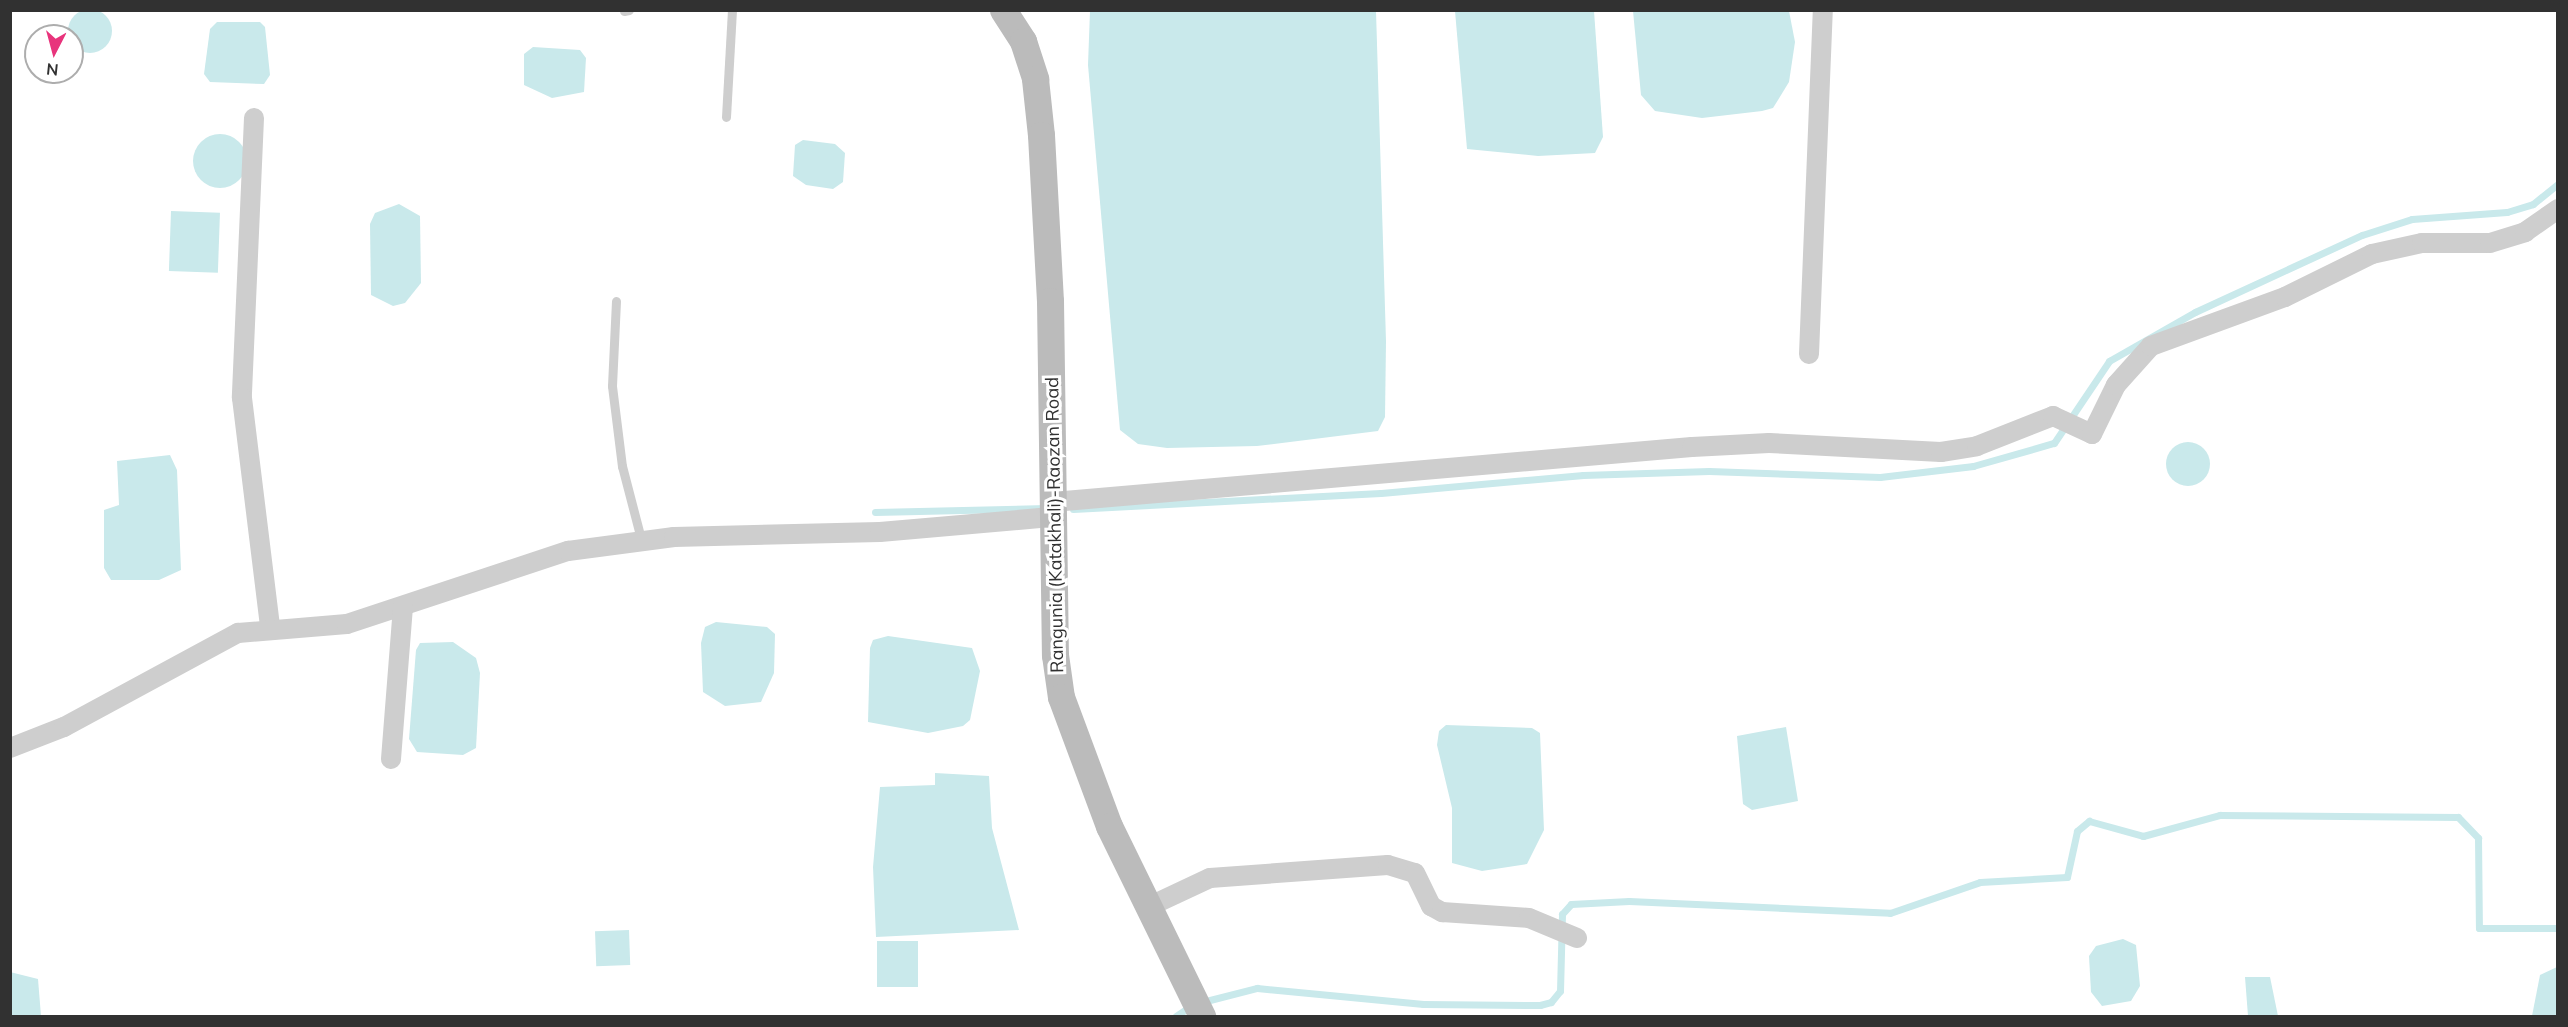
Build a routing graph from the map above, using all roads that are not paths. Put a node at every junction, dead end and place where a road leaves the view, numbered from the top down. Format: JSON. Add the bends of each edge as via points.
{"nodes":[{"id":1,"x":629,"y":10,"type":"edge"},
{"id":2,"x":732,"y":10,"type":"edge"},
{"id":3,"x":1003,"y":10,"type":"edge"},
{"id":4,"x":1823,"y":10,"type":"edge"},
{"id":5,"x":624,"y":11,"type":"edge"},
{"id":6,"x":726,"y":117,"type":"dead end"},
{"id":7,"x":254,"y":118,"type":"dead end"},
{"id":8,"x":2558,"y":209,"type":"edge"},
{"id":9,"x":616,"y":301,"type":"dead end"},
{"id":10,"x":1809,"y":354,"type":"dead end"},
{"id":11,"x":1053,"y":510,"type":"junction"},
{"id":12,"x":642,"y":543,"type":"junction"},
{"id":13,"x":403,"y":606,"type":"junction"},
{"id":14,"x":270,"y":627,"type":"junction"},
{"id":15,"x":10,"y":748,"type":"edge"},
{"id":16,"x":391,"y":759,"type":"dead end"},
{"id":17,"x":1148,"y":907,"type":"junction"},
{"id":18,"x":1577,"y":938,"type":"dead end"},
{"id":19,"x":1202,"y":1017,"type":"edge"}],
"edges":[{"from":1,"to":5,"type":"lane"},
{"from":2,"to":6,"type":"lane"},
{"from":3,"to":11,"type":"main road","name":"Rangunia (Katakhali)-Raozan Road","via":[[1023,41],[1039,113],[1050,301]]},
{"from":4,"to":10,"type":"street"},
{"from":7,"to":14,"type":"street","via":[[242,398]]},
{"from":8,"to":11,"type":"street","via":[[2525,232],[2490,243],[2422,243],[2372,254],[2285,297],[2151,346],[2116,385],[2095,432],[2084,434],[2066,418],[2053,416],[1977,446],[1941,452],[1769,443],[1692,447]]},
{"from":9,"to":12,"type":"lane","via":[[614,397],[622,466]]},
{"from":11,"to":12,"type":"street"},
{"from":11,"to":17,"type":"main road","name":"Rangunia (Katakhali)-Raozan Road","via":[[1055,655],[1061,697],[1073,743]]},
{"from":12,"to":13,"type":"street","via":[[568,551]]},
{"from":13,"to":14,"type":"street","via":[[347,624]]},
{"from":13,"to":16,"type":"street"},
{"from":14,"to":15,"type":"street","via":[[238,633],[84,717]]},
{"from":17,"to":18,"type":"street","via":[[1210,878],[1388,865],[1415,873],[1431,906],[1442,912],[1530,918]]},
{"from":17,"to":19,"type":"main road","name":"Rangunia (Katakhali)-Raozan Road"}]}
